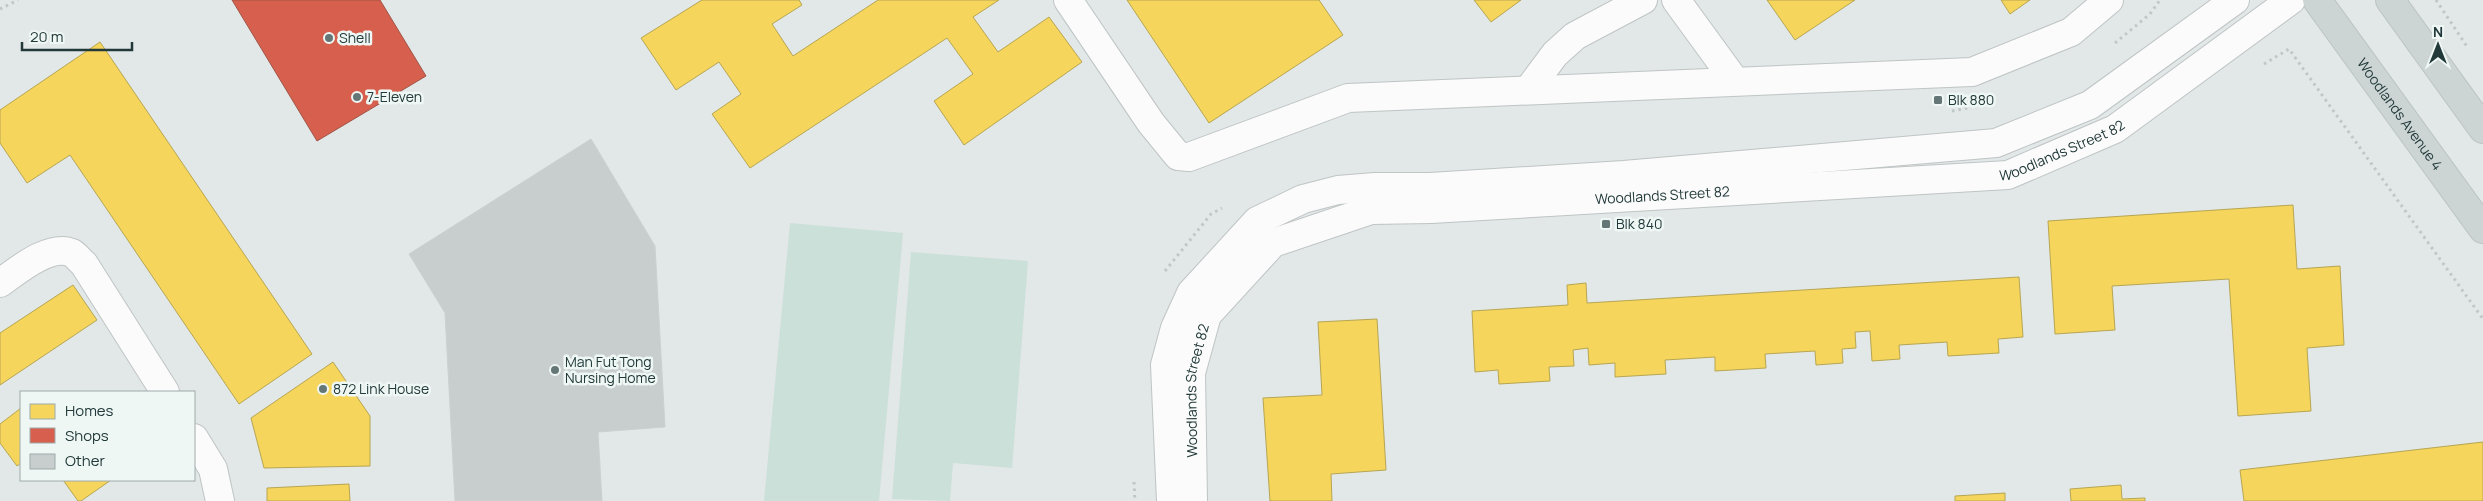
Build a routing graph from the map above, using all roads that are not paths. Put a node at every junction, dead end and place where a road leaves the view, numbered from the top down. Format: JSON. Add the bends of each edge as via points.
{"nodes":[{"id":1,"x":1068,"y":0,"type":"edge"},
{"id":2,"x":1643,"y":0,"type":"edge"},
{"id":3,"x":1676,"y":0,"type":"edge"},
{"id":4,"x":2109,"y":0,"type":"edge"},
{"id":5,"x":2235,"y":0,"type":"edge"},
{"id":6,"x":2291,"y":0,"type":"edge"},
{"id":7,"x":2317,"y":0,"type":"edge"},
{"id":8,"x":2390,"y":0,"type":"edge"},
{"id":9,"x":1735,"y":81,"type":"junction"},
{"id":10,"x":1529,"y":89,"type":"junction"},
{"id":11,"x":2483,"y":129,"type":"edge"},
{"id":12,"x":2483,"y":229,"type":"edge"},
{"id":13,"x":0,"y":282,"type":"edge"},
{"id":14,"x":164,"y":391,"type":"edge"},
{"id":15,"x":195,"y":440,"type":"edge"},
{"id":16,"x":220,"y":501,"type":"edge"},
{"id":17,"x":1171,"y":501,"type":"edge"},
{"id":18,"x":1193,"y":501,"type":"edge"}],
"edges":[{"from":1,"to":10,"type":"street","via":[[1151,123],[1178,156],[1189,157],[1348,98]]},
{"from":2,"to":10,"type":"street","via":[[1575,36],[1555,54]]},
{"from":3,"to":9,"type":"street"},
{"from":4,"to":9,"type":"street","via":[[2071,32],[1972,72]]},
{"from":5,"to":17,"type":"street","name":"Woodlands Street 82","via":[[2090,105],[1996,143],[1624,175],[1338,190],[1302,199],[1257,221],[1191,293],[1175,328],[1165,365]]},
{"from":6,"to":18,"type":"street","name":"Woodlands Street 82","via":[[2115,129],[2008,175],[1371,210],[1272,243],[1207,315],[1198,344],[1191,373]]},
{"from":7,"to":12,"type":"main road","name":"Woodlands Avenue 4"},
{"from":8,"to":11,"type":"main road"},
{"from":9,"to":10,"type":"street"},
{"from":13,"to":14,"type":"street","via":[[36,258],[56,251],[72,253],[84,264]]},
{"from":15,"to":16,"type":"street","via":[[214,470]]}]}
